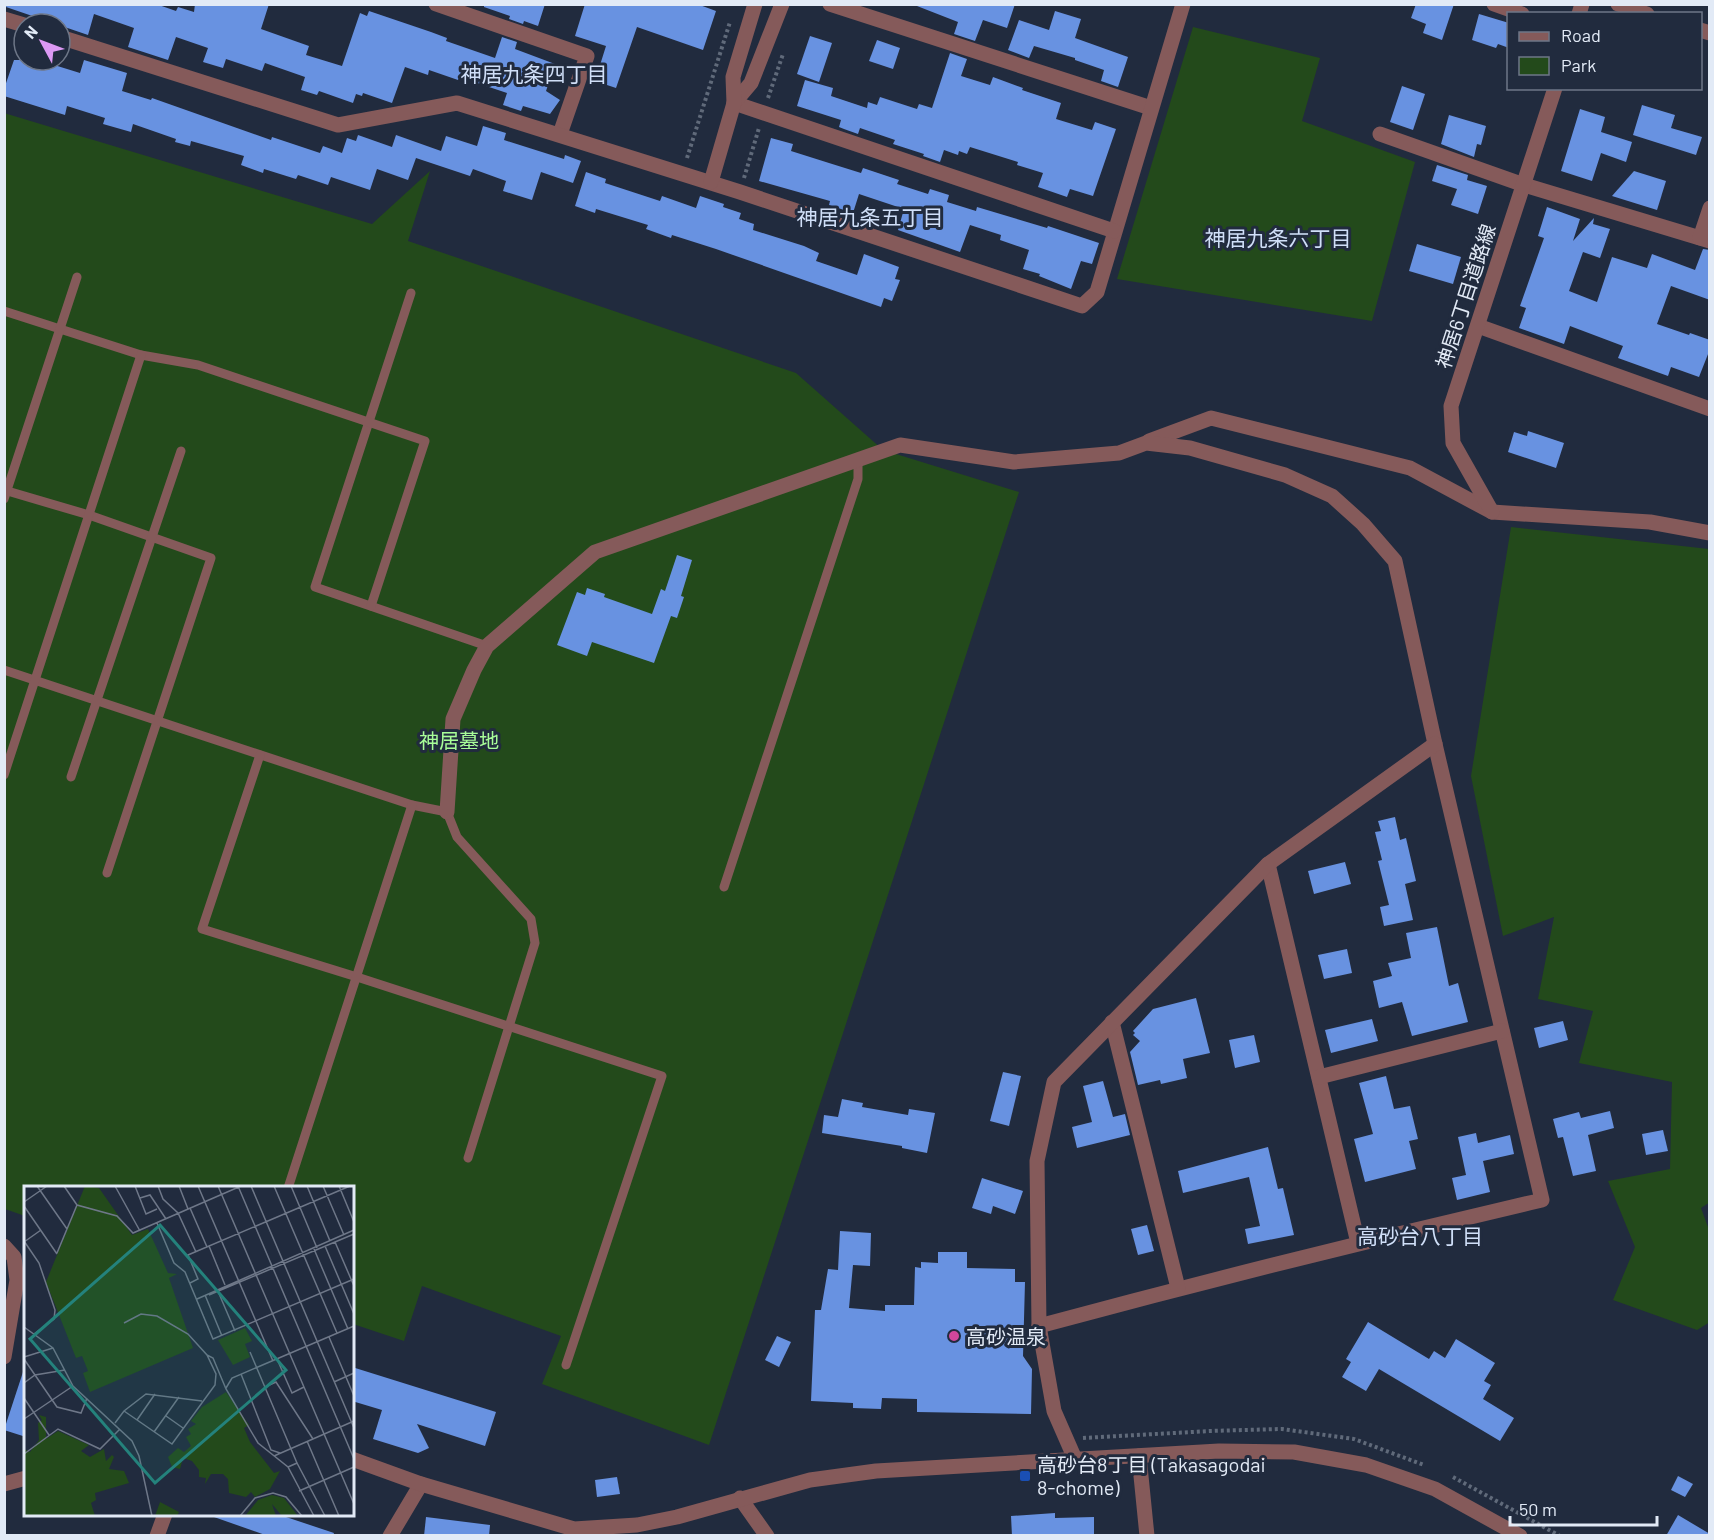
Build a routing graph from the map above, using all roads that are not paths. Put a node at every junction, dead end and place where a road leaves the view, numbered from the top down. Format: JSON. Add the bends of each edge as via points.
{"nodes":[{"id":1,"x":436,"y":4,"type":"edge"},
{"id":2,"x":754,"y":4,"type":"edge"},
{"id":3,"x":782,"y":4,"type":"edge"},
{"id":4,"x":830,"y":4,"type":"edge"},
{"id":5,"x":1183,"y":4,"type":"edge"},
{"id":6,"x":1494,"y":4,"type":"edge"},
{"id":7,"x":1618,"y":4,"type":"edge"},
{"id":8,"x":1516,"y":12,"type":"edge"},
{"id":9,"x":1641,"y":12,"type":"edge"},
{"id":10,"x":72,"y":41,"type":"edge"},
{"id":11,"x":1554,"y":90,"type":"edge"},
{"id":12,"x":734,"y":103,"type":"junction"},
{"id":13,"x":1151,"y":108,"type":"junction"},
{"id":14,"x":560,"y":134,"type":"junction"},
{"id":15,"x":1380,"y":134,"type":"dead end"},
{"id":16,"x":711,"y":182,"type":"junction"},
{"id":17,"x":1524,"y":185,"type":"junction"},
{"id":18,"x":1710,"y":208,"type":"edge"},
{"id":19,"x":1114,"y":231,"type":"junction"},
{"id":20,"x":1705,"y":239,"type":"edge"},
{"id":21,"x":77,"y":277,"type":"dead end"},
{"id":22,"x":411,"y":293,"type":"dead end"},
{"id":23,"x":4,"y":311,"type":"edge"},
{"id":24,"x":1478,"y":326,"type":"junction"},
{"id":25,"x":60,"y":330,"type":"junction"},
{"id":26,"x":141,"y":355,"type":"junction"},
{"id":27,"x":1710,"y":409,"type":"edge"},
{"id":28,"x":369,"y":423,"type":"junction"},
{"id":29,"x":1146,"y":442,"type":"junction"},
{"id":30,"x":181,"y":451,"type":"dead end"},
{"id":31,"x":858,"y":460,"type":"junction"},
{"id":32,"x":5,"y":493,"type":"edge"},
{"id":33,"x":1492,"y":512,"type":"junction"},
{"id":34,"x":89,"y":515,"type":"junction"},
{"id":35,"x":1710,"y":533,"type":"edge"},
{"id":36,"x":150,"y":538,"type":"junction"},
{"id":37,"x":371,"y":606,"type":"junction"},
{"id":38,"x":488,"y":646,"type":"junction"},
{"id":39,"x":4,"y":670,"type":"edge"},
{"id":40,"x":36,"y":682,"type":"junction"},
{"id":41,"x":97,"y":702,"type":"junction"},
{"id":42,"x":157,"y":721,"type":"junction"},
{"id":43,"x":1435,"y":744,"type":"junction"},
{"id":44,"x":260,"y":755,"type":"junction"},
{"id":45,"x":4,"y":775,"type":"edge"},
{"id":46,"x":71,"y":777,"type":"dead end"},
{"id":47,"x":412,"y":805,"type":"junction"},
{"id":48,"x":447,"y":812,"type":"junction"},
{"id":49,"x":1268,"y":864,"type":"junction"},
{"id":50,"x":107,"y":873,"type":"dead end"},
{"id":51,"x":724,"y":887,"type":"dead end"},
{"id":52,"x":357,"y":977,"type":"junction"},
{"id":53,"x":1112,"y":1022,"type":"junction"},
{"id":54,"x":508,"y":1026,"type":"junction"},
{"id":55,"x":1502,"y":1031,"type":"junction"},
{"id":56,"x":1319,"y":1077,"type":"junction"},
{"id":57,"x":468,"y":1158,"type":"dead end"},
{"id":58,"x":289,"y":1186,"type":"edge"},
{"id":59,"x":1358,"y":1243,"type":"junction"},
{"id":60,"x":4,"y":1246,"type":"edge"},
{"id":61,"x":1178,"y":1288,"type":"junction"},
{"id":62,"x":1039,"y":1326,"type":"junction"},
{"id":63,"x":4,"y":1357,"type":"edge"},
{"id":64,"x":566,"y":1365,"type":"dead end"},
{"id":65,"x":1138,"y":1455,"type":"junction"},
{"id":66,"x":1075,"y":1459,"type":"junction"},
{"id":67,"x":354,"y":1460,"type":"edge"},
{"id":68,"x":24,"y":1479,"type":"edge"},
{"id":69,"x":4,"y":1484,"type":"edge"},
{"id":70,"x":421,"y":1484,"type":"junction"},
{"id":71,"x":740,"y":1498,"type":"junction"},
{"id":72,"x":165,"y":1516,"type":"edge"},
{"id":73,"x":574,"y":1532,"type":"edge"},
{"id":74,"x":156,"y":1536,"type":"edge"},
{"id":75,"x":390,"y":1536,"type":"edge"},
{"id":76,"x":767,"y":1536,"type":"edge"},
{"id":77,"x":1147,"y":1536,"type":"edge"},
{"id":78,"x":1520,"y":1536,"type":"edge"}],
"edges":[{"from":1,"to":14,"type":"street","via":[[587,56]]},
{"from":2,"to":12,"type":"street","via":[[733,77]]},
{"from":3,"to":12,"type":"street","via":[[751,83]]},
{"from":4,"to":13,"type":"street"},
{"from":5,"to":13,"type":"street"},
{"from":6,"to":8,"type":"street"},
{"from":7,"to":9,"type":"street"},
{"from":10,"to":14,"type":"street","via":[[338,125],[457,103]]},
{"from":11,"to":17,"type":"street","name":"神居6丁目道路線"},
{"from":12,"to":16,"type":"street"},
{"from":12,"to":19,"type":"street"},
{"from":13,"to":19,"type":"street"},
{"from":14,"to":16,"type":"street"},
{"from":15,"to":17,"type":"street"},
{"from":16,"to":19,"type":"street","via":[[1082,306],[1097,292]]},
{"from":17,"to":20,"type":"street"},
{"from":17,"to":24,"type":"street","name":"神居6丁目道路線"},
{"from":18,"to":20,"type":"street"},
{"from":21,"to":25,"type":"lane"},
{"from":22,"to":28,"type":"lane"},
{"from":23,"to":25,"type":"lane"},
{"from":24,"to":27,"type":"street"},
{"from":24,"to":33,"type":"street","name":"神居6丁目道路線","via":[[1451,406],[1453,443]]},
{"from":25,"to":26,"type":"lane"},
{"from":25,"to":32,"type":"lane"},
{"from":26,"to":28,"type":"lane","via":[[198,365]]},
{"from":26,"to":34,"type":"lane"},
{"from":28,"to":37,"type":"lane","via":[[315,587]]},
{"from":28,"to":37,"type":"lane","via":[[425,441]]},
{"from":29,"to":31,"type":"street","via":[[1119,453],[1014,462],[900,446]]},
{"from":29,"to":33,"type":"street","via":[[1210,418],[1410,468]]},
{"from":29,"to":43,"type":"street","via":[[1190,448],[1285,475],[1332,496],[1363,524],[1395,561]]},
{"from":30,"to":36,"type":"lane"},
{"from":31,"to":38,"type":"street","via":[[596,552]]},
{"from":31,"to":51,"type":"lane","via":[[858,479]]},
{"from":32,"to":34,"type":"lane"},
{"from":33,"to":35,"type":"street","via":[[1650,522]]},
{"from":34,"to":36,"type":"lane"},
{"from":34,"to":40,"type":"lane"},
{"from":36,"to":41,"type":"lane"},
{"from":36,"to":42,"type":"lane","via":[[211,558]]},
{"from":37,"to":38,"type":"lane"},
{"from":38,"to":48,"type":"street","via":[[453,719]]},
{"from":39,"to":40,"type":"lane"},
{"from":40,"to":41,"type":"lane"},
{"from":40,"to":45,"type":"lane"},
{"from":41,"to":42,"type":"lane"},
{"from":41,"to":46,"type":"lane"},
{"from":42,"to":44,"type":"lane"},
{"from":42,"to":50,"type":"lane"},
{"from":43,"to":49,"type":"street"},
{"from":43,"to":55,"type":"street"},
{"from":44,"to":47,"type":"lane"},
{"from":44,"to":52,"type":"lane","via":[[202,929]]},
{"from":47,"to":48,"type":"lane"},
{"from":47,"to":52,"type":"lane"},
{"from":48,"to":54,"type":"lane","via":[[456,837],[531,919],[535,944]]},
{"from":49,"to":53,"type":"street"},
{"from":49,"to":56,"type":"street"},
{"from":52,"to":54,"type":"lane"},
{"from":52,"to":58,"type":"lane"},
{"from":53,"to":61,"type":"street"},
{"from":53,"to":62,"type":"street","via":[[1054,1083],[1037,1161]]},
{"from":54,"to":57,"type":"lane"},
{"from":54,"to":64,"type":"lane","via":[[662,1076]]},
{"from":55,"to":56,"type":"street"},
{"from":55,"to":59,"type":"street","via":[[1542,1200]]},
{"from":56,"to":59,"type":"street"},
{"from":59,"to":61,"type":"street"},
{"from":60,"to":63,"type":"street","via":[[14,1257],[17,1280]]},
{"from":61,"to":62,"type":"street"},
{"from":62,"to":66,"type":"street","via":[[1054,1411]]},
{"from":65,"to":66,"type":"street"},
{"from":65,"to":77,"type":"street"},
{"from":65,"to":78,"type":"street","via":[[1294,1452],[1366,1465],[1435,1489]]},
{"from":66,"to":71,"type":"street","via":[[876,1471],[810,1480]]},
{"from":67,"to":70,"type":"street"},
{"from":68,"to":69,"type":"street"},
{"from":70,"to":73,"type":"street"},
{"from":70,"to":75,"type":"street"},
{"from":71,"to":73,"type":"street","via":[[677,1517]]},
{"from":71,"to":76,"type":"street"},
{"from":72,"to":74,"type":"street"}]}
